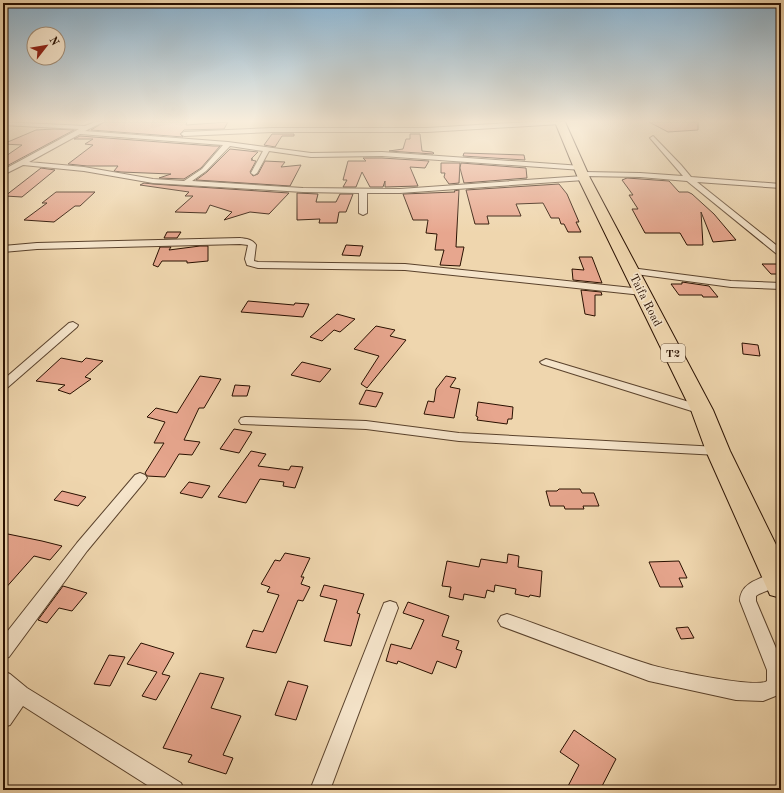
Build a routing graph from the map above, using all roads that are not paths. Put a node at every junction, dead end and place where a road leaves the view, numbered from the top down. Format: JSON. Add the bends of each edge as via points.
{"nodes":[{"id":1,"x":29,"y":159,"type":"edge"},
{"id":2,"x":214,"y":159,"type":"edge"},
{"id":3,"x":262,"y":159,"type":"edge"},
{"id":4,"x":435,"y":159,"type":"edge"},
{"id":5,"x":577,"y":159,"type":"edge"},
{"id":6,"x":673,"y":159,"type":"edge"},
{"id":7,"x":18,"y":165,"type":"junction"},
{"id":8,"x":3,"y":166,"type":"edge"},
{"id":9,"x":3,"y":173,"type":"edge"},
{"id":10,"x":254,"y":173,"type":"dead end"},
{"id":11,"x":583,"y":173,"type":"junction"},
{"id":12,"x":688,"y":178,"type":"junction"},
{"id":13,"x":185,"y":183,"type":"junction"},
{"id":14,"x":781,"y":186,"type":"edge"},
{"id":15,"x":363,"y":190,"type":"junction"},
{"id":16,"x":363,"y":213,"type":"dead end"},
{"id":17,"x":3,"y":249,"type":"edge"},
{"id":18,"x":781,"y":253,"type":"edge"},
{"id":19,"x":631,"y":271,"type":"junction"},
{"id":20,"x":781,"y":286,"type":"edge"},
{"id":21,"x":642,"y":292,"type":"junction"},
{"id":22,"x":74,"y":325,"type":"dead end"},
{"id":23,"x":546,"y":362,"type":"dead end"},
{"id":24,"x":3,"y":386,"type":"edge"},
{"id":25,"x":702,"y":410,"type":"junction"},
{"id":26,"x":246,"y":421,"type":"dead end"},
{"id":27,"x":718,"y":451,"type":"junction"},
{"id":28,"x":140,"y":478,"type":"dead end"},
{"id":29,"x":777,"y":570,"type":"edge"},
{"id":30,"x":390,"y":608,"type":"dead end"},
{"id":31,"x":507,"y":621,"type":"dead end"},
{"id":32,"x":3,"y":651,"type":"edge"},
{"id":33,"x":3,"y":680,"type":"edge"},
{"id":34,"x":20,"y":694,"type":"junction"},
{"id":35,"x":3,"y":718,"type":"edge"},
{"id":36,"x":174,"y":790,"type":"edge"},
{"id":37,"x":320,"y":790,"type":"edge"}],
"edges":[{"from":1,"to":7,"type":"street"},
{"from":2,"to":13,"type":"street","via":[[204,170]]},
{"from":3,"to":10,"type":"street"},
{"from":4,"to":11,"type":"street"},
{"from":5,"to":11,"type":"highway","name":"Taifa Road","number":"T2"},
{"from":6,"to":12,"type":"street"},
{"from":7,"to":8,"type":"street"},
{"from":7,"to":9,"type":"street"},
{"from":7,"to":13,"type":"street","via":[[84,169],[153,181]]},
{"from":11,"to":12,"type":"street"},
{"from":11,"to":15,"type":"street","via":[[400,191]]},
{"from":11,"to":19,"type":"highway","name":"Taifa Road","number":"T2"},
{"from":12,"to":14,"type":"street"},
{"from":12,"to":18,"type":"street"},
{"from":13,"to":15,"type":"street","via":[[303,190]]},
{"from":15,"to":16,"type":"street"},
{"from":17,"to":21,"type":"street","via":[[240,241],[252,245],[250,263],[258,265],[405,267]]},
{"from":19,"to":20,"type":"street","via":[[731,284]]},
{"from":19,"to":21,"type":"highway","name":"Taifa Road","number":"T2"},
{"from":21,"to":25,"type":"highway","name":"Taifa Road","number":"T2"},
{"from":22,"to":24,"type":"street"},
{"from":23,"to":25,"type":"street"},
{"from":25,"to":27,"type":"highway","name":"Taifa Road","number":"T2"},
{"from":26,"to":27,"type":"street","via":[[366,425],[459,437]]},
{"from":27,"to":29,"type":"highway","name":"Taifa Road","number":"T2"},
{"from":28,"to":32,"type":"street","via":[[82,547]]},
{"from":29,"to":31,"type":"street","via":[[748,594],[748,601],[776,670],[776,684],[771,690],[763,692],[736,690],[649,673]]},
{"from":30,"to":37,"type":"street"},
{"from":33,"to":34,"type":"street"},
{"from":34,"to":35,"type":"street"},
{"from":34,"to":36,"type":"street"}]}
